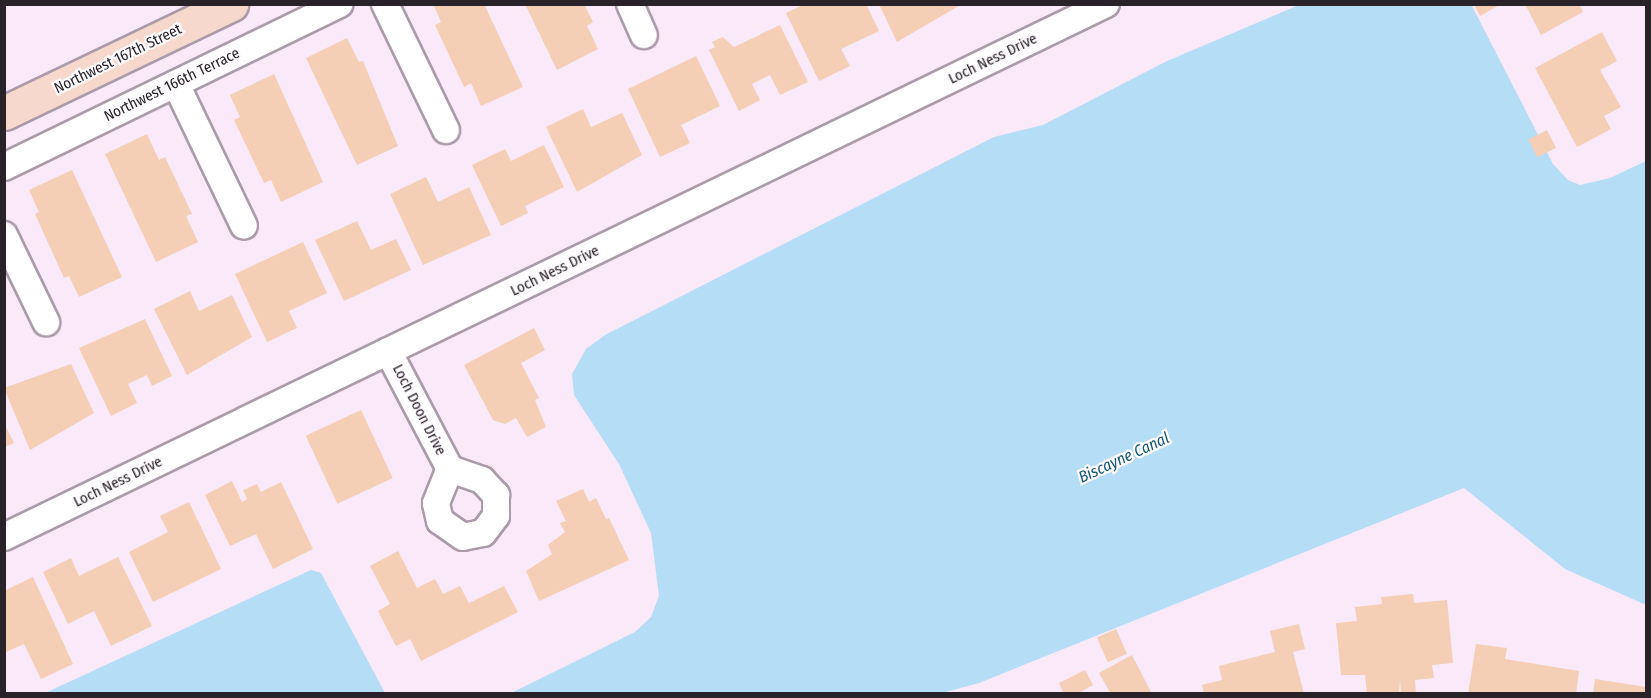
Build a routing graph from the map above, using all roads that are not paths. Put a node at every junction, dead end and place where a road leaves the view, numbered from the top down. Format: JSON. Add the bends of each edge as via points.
{"nodes":[{"id":1,"x":231,"y":4,"type":"edge"},
{"id":2,"x":340,"y":4,"type":"edge"},
{"id":3,"x":385,"y":4,"type":"edge"},
{"id":4,"x":630,"y":4,"type":"edge"},
{"id":5,"x":1106,"y":4,"type":"edge"},
{"id":6,"x":644,"y":35,"type":"dead end"},
{"id":7,"x":176,"y":84,"type":"junction"},
{"id":8,"x":4,"y":113,"type":"edge"},
{"id":9,"x":446,"y":129,"type":"dead end"},
{"id":10,"x":4,"y":167,"type":"edge"},
{"id":11,"x":244,"y":226,"type":"dead end"},
{"id":12,"x":4,"y":235,"type":"edge"},
{"id":13,"x":46,"y":322,"type":"dead end"},
{"id":14,"x":388,"y":351,"type":"junction"},
{"id":15,"x":450,"y":469,"type":"dead end"},
{"id":16,"x":4,"y":537,"type":"edge"}],
"edges":[{"from":1,"to":8,"type":"street","name":"Northwest 167th Street"},
{"from":2,"to":7,"type":"street","name":"Northwest 166th Terrace"},
{"from":3,"to":9,"type":"street"},
{"from":4,"to":6,"type":"street"},
{"from":5,"to":14,"type":"street","name":"Loch Ness Drive"},
{"from":7,"to":10,"type":"street","name":"Northwest 166th Terrace"},
{"from":7,"to":11,"type":"street"},
{"from":12,"to":13,"type":"street"},
{"from":14,"to":15,"type":"street","name":"Loch Doon Drive"},
{"from":14,"to":16,"type":"street","name":"Loch Ness Drive"}]}
